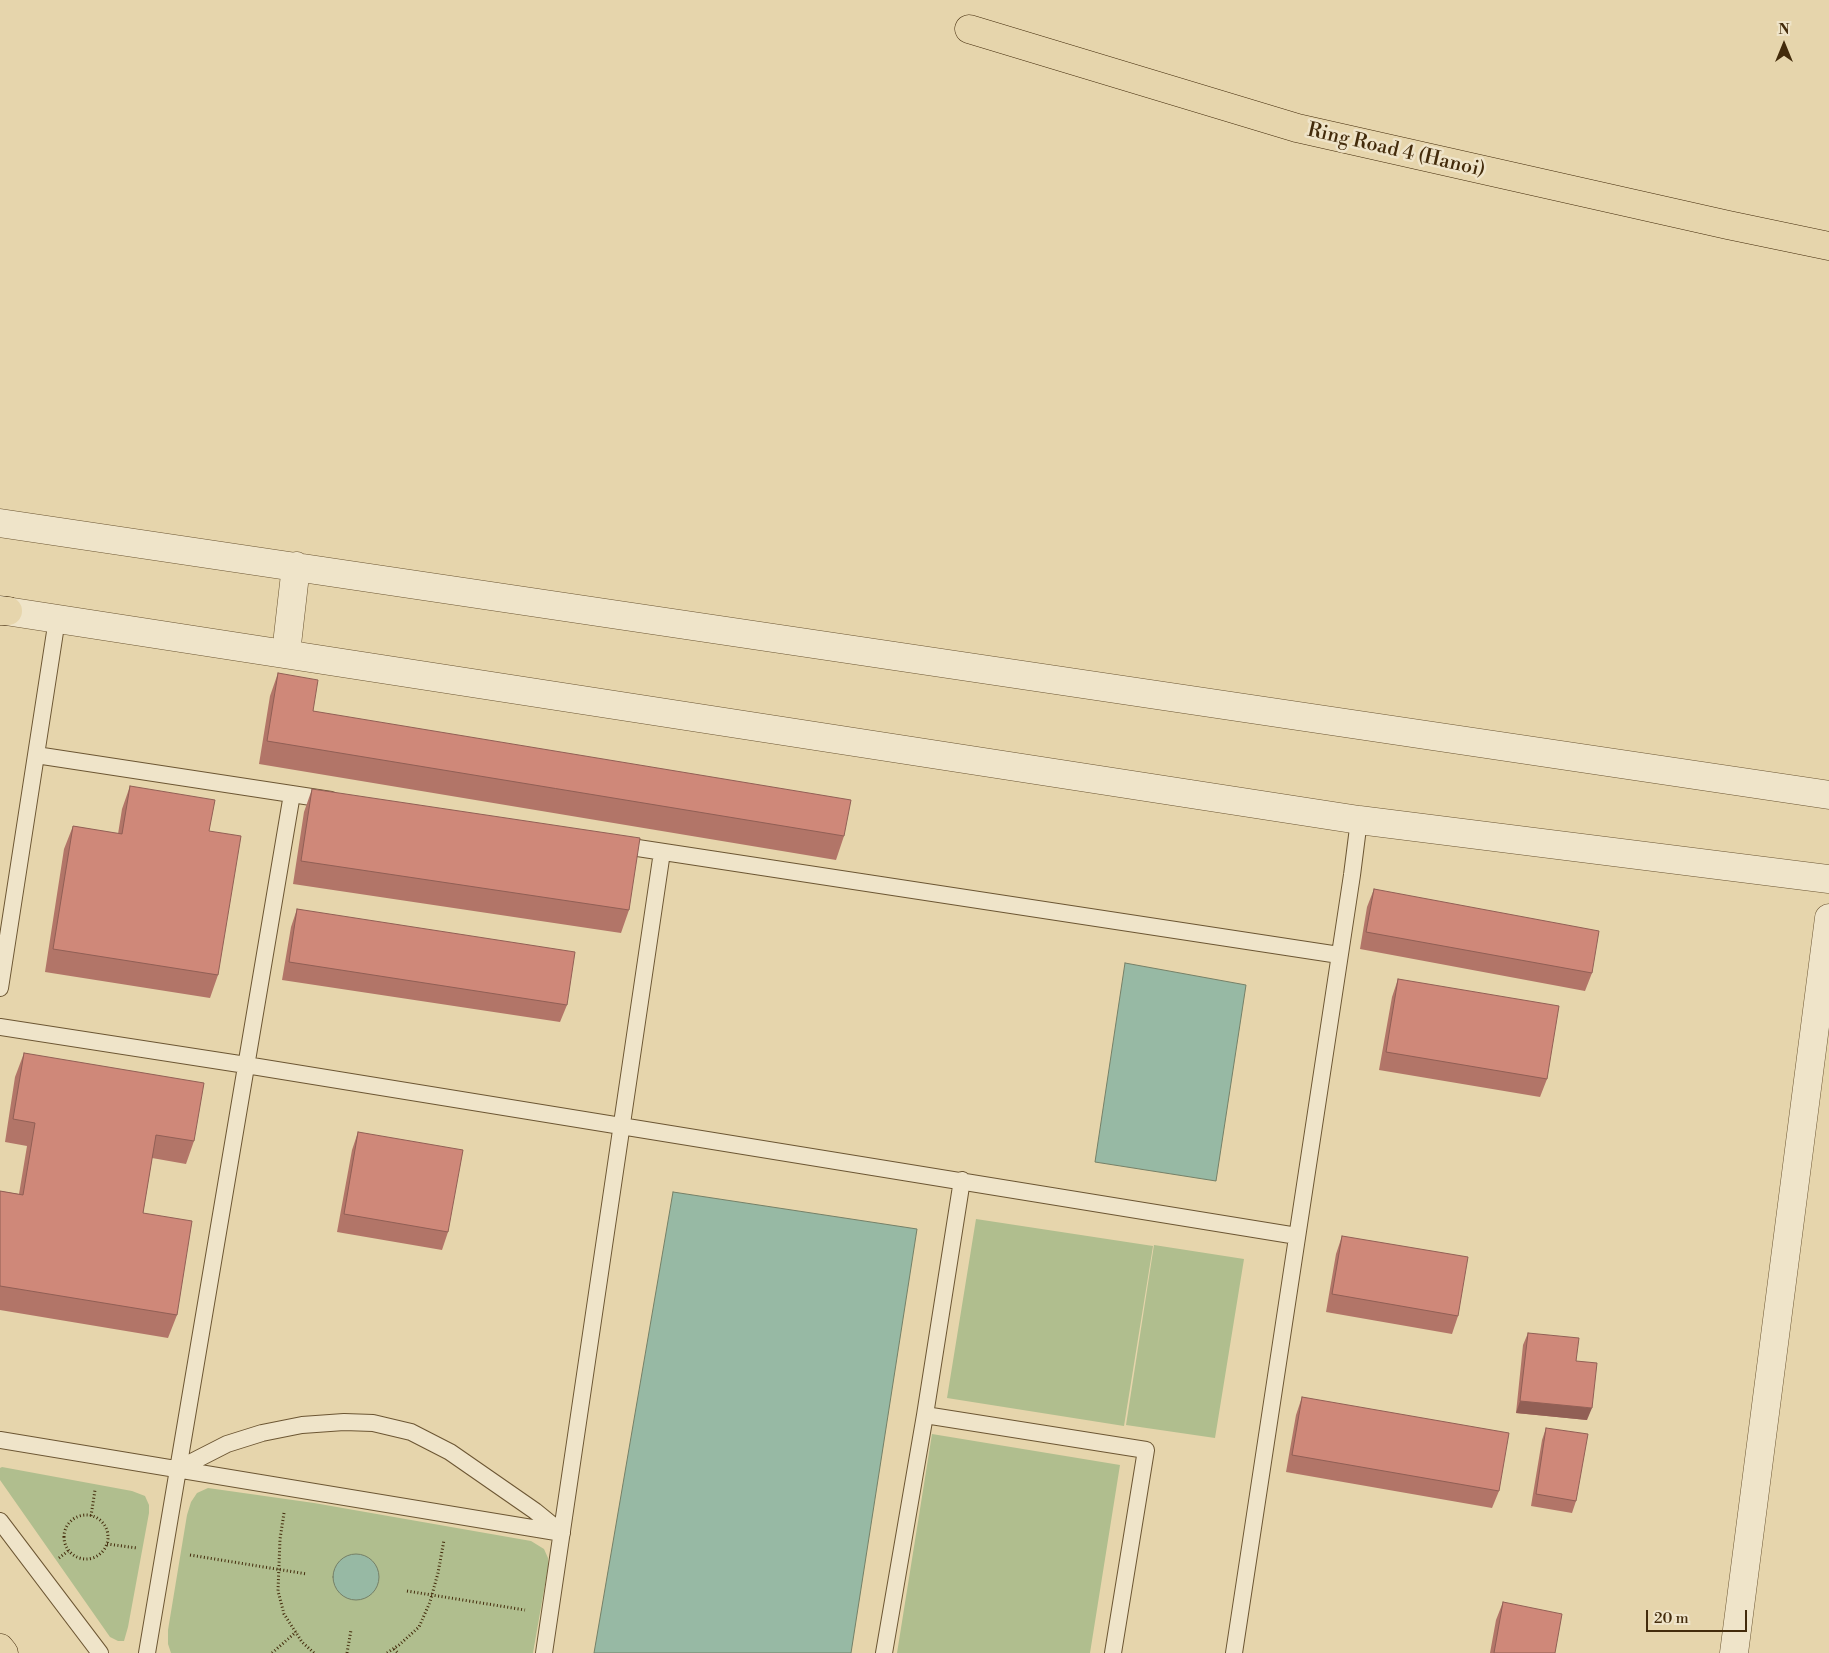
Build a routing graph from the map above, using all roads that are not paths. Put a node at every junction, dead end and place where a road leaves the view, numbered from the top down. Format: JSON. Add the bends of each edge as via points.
{"nodes":[{"id":1,"x":969,"y":29,"type":"dead end"},
{"id":2,"x":1829,"y":246,"type":"edge"},
{"id":3,"x":0,"y":523,"type":"edge"},
{"id":4,"x":296,"y":566,"type":"junction"},
{"id":5,"x":3,"y":611,"type":"edge"},
{"id":6,"x":57,"y":620,"type":"junction"},
{"id":7,"x":286,"y":653,"type":"junction"},
{"id":8,"x":36,"y":755,"type":"junction"},
{"id":9,"x":292,"y":794,"type":"junction"},
{"id":10,"x":1829,"y":795,"type":"edge"},
{"id":11,"x":350,"y":803,"type":"edge"},
{"id":12,"x":1359,"y":820,"type":"junction"},
{"id":13,"x":604,"y":843,"type":"edge"},
{"id":14,"x":662,"y":852,"type":"junction"},
{"id":15,"x":1829,"y":879,"type":"edge"},
{"id":16,"x":1829,"y":918,"type":"edge"},
{"id":17,"x":1340,"y":955,"type":"junction"},
{"id":18,"x":0,"y":988,"type":"edge"},
{"id":19,"x":0,"y":1027,"type":"edge"},
{"id":20,"x":246,"y":1065,"type":"junction"},
{"id":21,"x":622,"y":1126,"type":"junction"},
{"id":22,"x":962,"y":1180,"type":"junction"},
{"id":23,"x":1297,"y":1236,"type":"junction"},
{"id":24,"x":925,"y":1415,"type":"junction"},
{"id":25,"x":0,"y":1440,"type":"edge"},
{"id":26,"x":178,"y":1470,"type":"junction"},
{"id":27,"x":0,"y":1521,"type":"edge"},
{"id":28,"x":562,"y":1533,"type":"junction"},
{"id":29,"x":0,"y":1648,"type":"edge"},
{"id":30,"x":4,"y":1653,"type":"edge"},
{"id":31,"x":100,"y":1653,"type":"edge"},
{"id":32,"x":146,"y":1653,"type":"edge"},
{"id":33,"x":544,"y":1653,"type":"edge"},
{"id":34,"x":884,"y":1653,"type":"edge"},
{"id":35,"x":1113,"y":1653,"type":"edge"},
{"id":36,"x":1234,"y":1653,"type":"edge"},
{"id":37,"x":1734,"y":1653,"type":"edge"}],
"edges":[{"from":1,"to":2,"type":"main road","name":"Ring Road 4 (Hanoi)","via":[[1297,128]]},
{"from":3,"to":4,"type":"street"},
{"from":4,"to":7,"type":"street"},
{"from":4,"to":10,"type":"street"},
{"from":5,"to":6,"type":"street"},
{"from":6,"to":7,"type":"street"},
{"from":6,"to":8,"type":"lane"},
{"from":7,"to":12,"type":"street"},
{"from":8,"to":9,"type":"lane"},
{"from":8,"to":18,"type":"lane"},
{"from":9,"to":11,"type":"lane"},
{"from":9,"to":20,"type":"lane"},
{"from":12,"to":15,"type":"street"},
{"from":12,"to":17,"type":"lane"},
{"from":13,"to":14,"type":"lane"},
{"from":14,"to":17,"type":"lane"},
{"from":14,"to":21,"type":"lane"},
{"from":16,"to":37,"type":"street"},
{"from":17,"to":23,"type":"lane"},
{"from":19,"to":20,"type":"lane"},
{"from":20,"to":21,"type":"lane"},
{"from":20,"to":26,"type":"lane"},
{"from":21,"to":22,"type":"lane"},
{"from":21,"to":28,"type":"lane"},
{"from":22,"to":23,"type":"lane"},
{"from":22,"to":24,"type":"lane"},
{"from":23,"to":36,"type":"lane"},
{"from":24,"to":34,"type":"lane"},
{"from":24,"to":35,"type":"lane","via":[[1146,1450]]},
{"from":25,"to":26,"type":"lane"},
{"from":26,"to":28,"type":"lane"},
{"from":26,"to":28,"type":"lane","via":[[227,1444],[262,1433],[302,1425],[373,1423],[411,1432],[450,1452]]},
{"from":26,"to":32,"type":"lane"},
{"from":27,"to":31,"type":"lane"},
{"from":28,"to":33,"type":"lane"},
{"from":29,"to":30,"type":"main road"}]}
